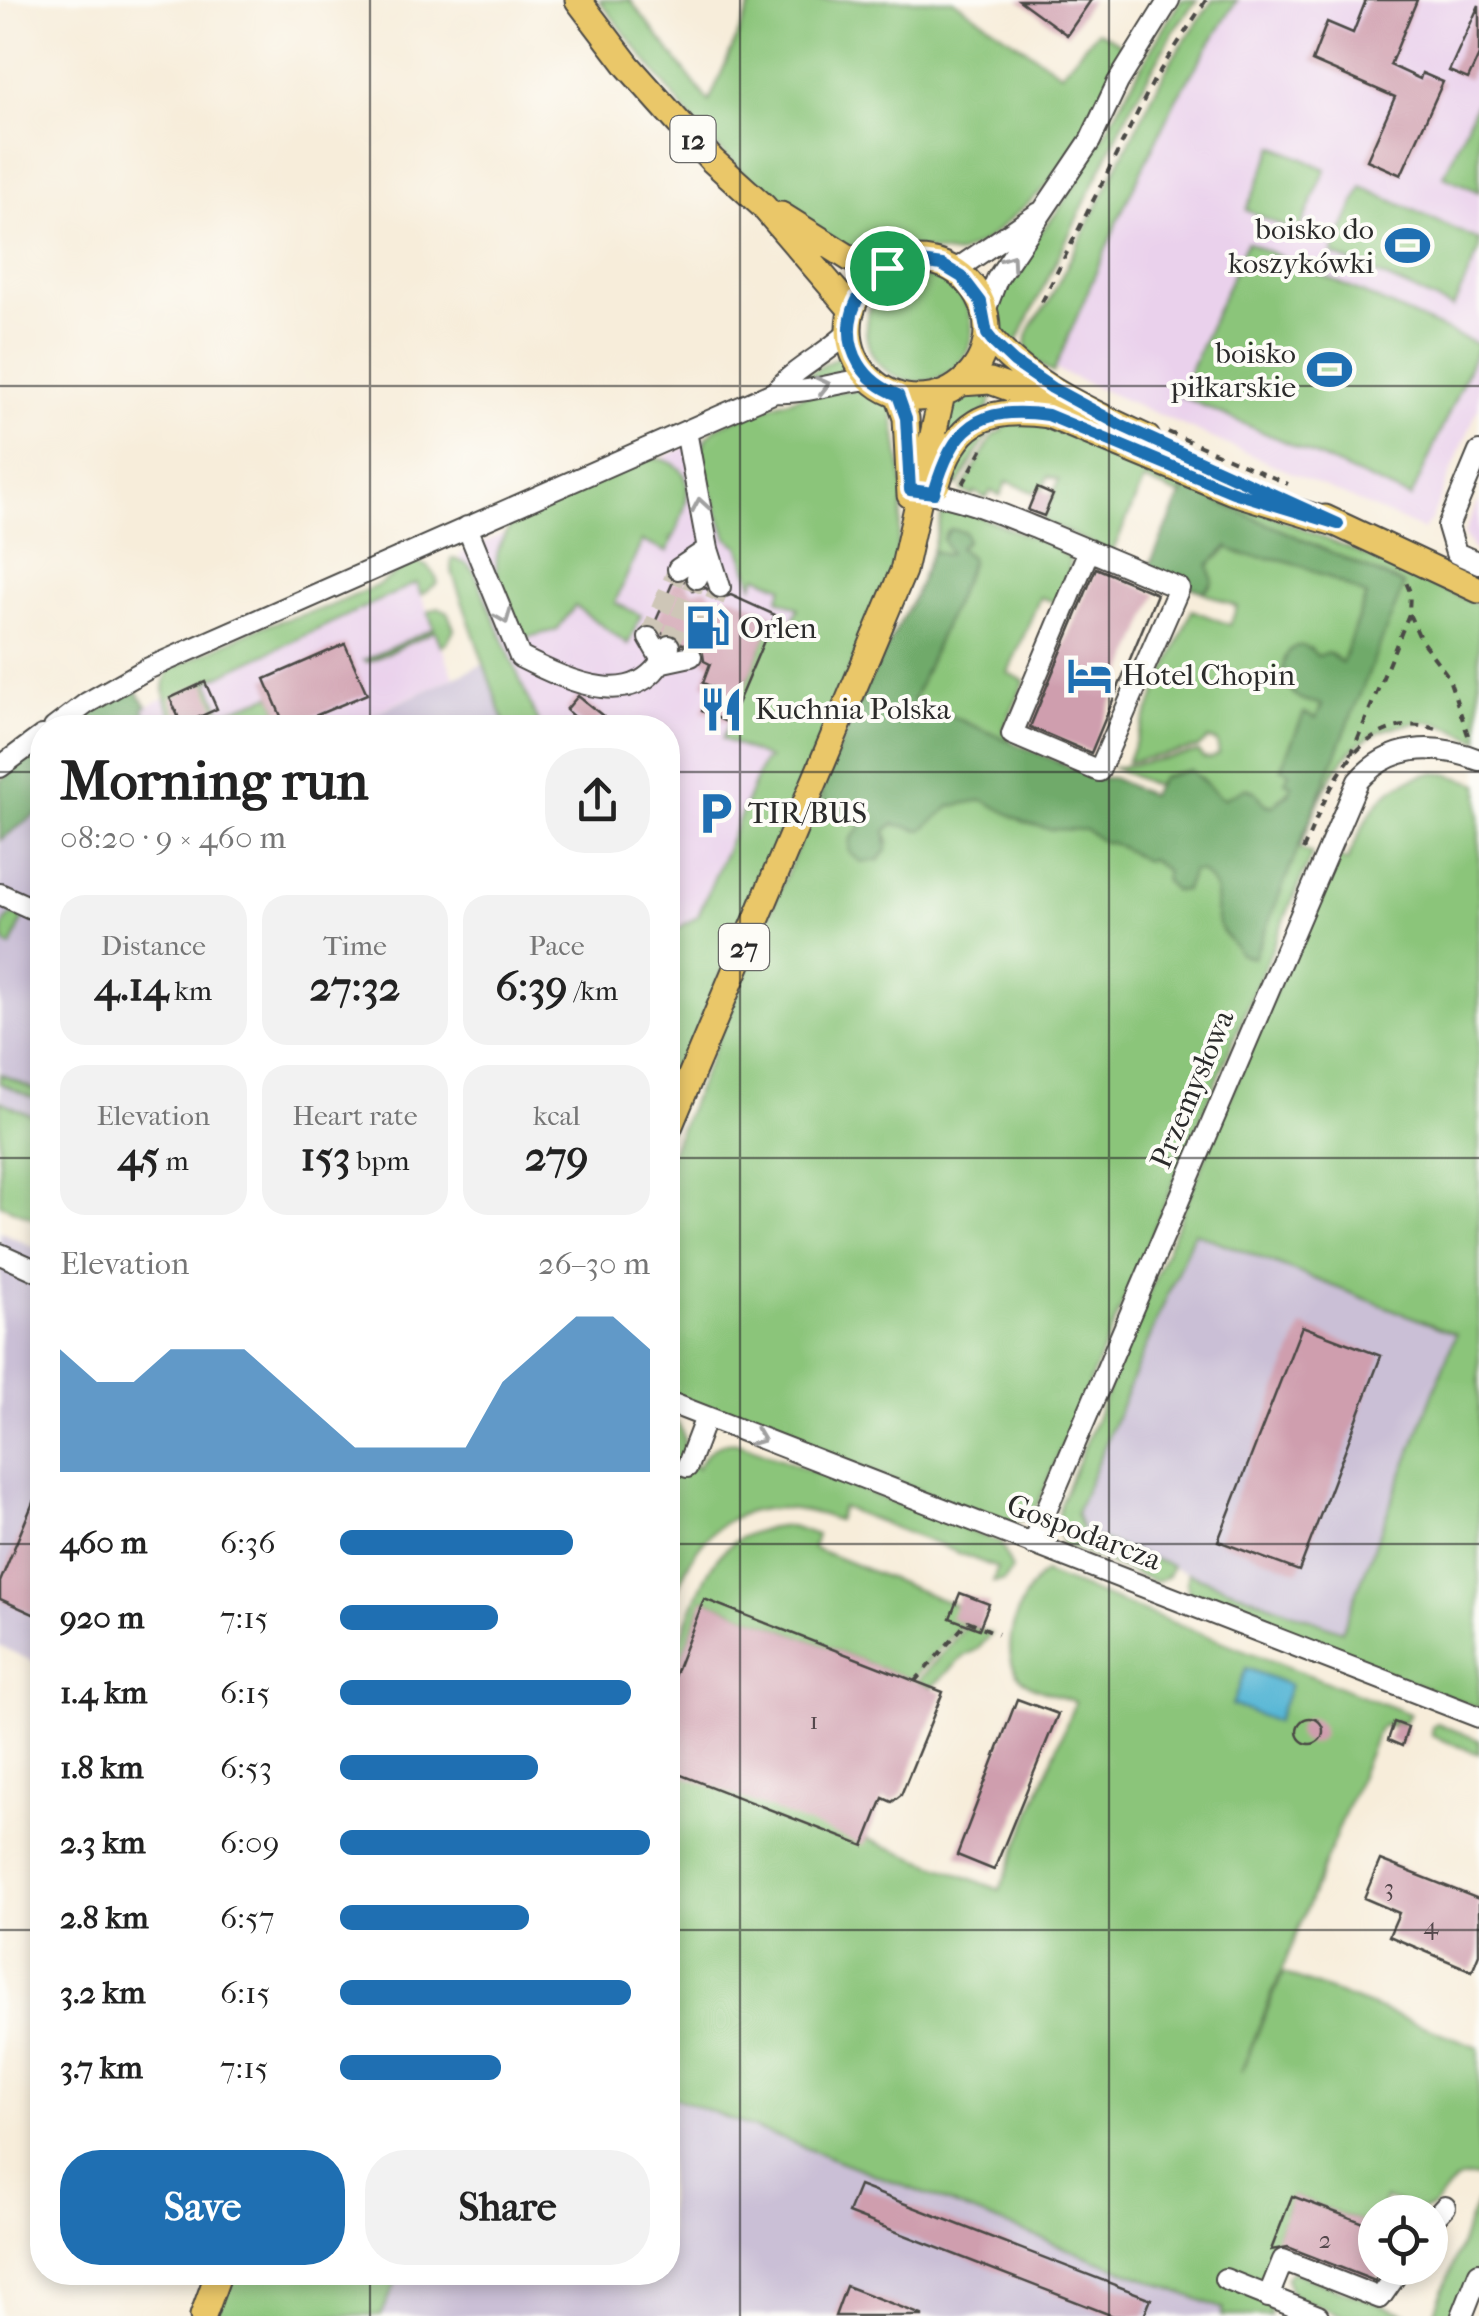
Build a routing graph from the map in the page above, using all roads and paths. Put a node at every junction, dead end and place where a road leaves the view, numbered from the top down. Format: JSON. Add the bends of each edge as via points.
{"nodes":[{"id":1,"x":578,"y":0,"type":"edge"},
{"id":2,"x":1169,"y":0,"type":"edge"},
{"id":3,"x":1206,"y":0,"type":"edge"},
{"id":4,"x":763,"y":206,"type":"junction"},
{"id":5,"x":1040,"y":212,"type":"junction"},
{"id":6,"x":887,"y":268,"type":"junction"},
{"id":7,"x":954,"y":271,"type":"junction"},
{"id":8,"x":1042,"y":302,"type":"dead end"},
{"id":9,"x":851,"y":320,"type":"junction"},
{"id":10,"x":986,"y":323,"type":"junction"},
{"id":11,"x":871,"y":379,"type":"junction"},
{"id":12,"x":951,"y":388,"type":"junction"},
{"id":13,"x":775,"y":392,"type":"junction"},
{"id":14,"x":898,"y":395,"type":"junction"},
{"id":15,"x":1122,"y":426,"type":"junction"},
{"id":16,"x":1153,"y":426,"type":"dead end"},
{"id":17,"x":686,"y":431,"type":"junction"},
{"id":18,"x":1479,"y":452,"type":"edge"},
{"id":19,"x":1298,"y":488,"type":"dead end"},
{"id":20,"x":922,"y":492,"type":"junction"},
{"id":21,"x":1338,"y":524,"type":"junction"},
{"id":22,"x":467,"y":527,"type":"junction"},
{"id":23,"x":708,"y":549,"type":"junction"},
{"id":24,"x":1088,"y":550,"type":"junction"},
{"id":25,"x":1479,"y":563,"type":"edge"},
{"id":26,"x":687,"y":574,"type":"tunnel mouth"},
{"id":27,"x":1403,"y":578,"type":"dead end"},
{"id":28,"x":720,"y":587,"type":"tunnel mouth"},
{"id":29,"x":1479,"y":590,"type":"edge"},
{"id":30,"x":1409,"y":614,"type":"junction"},
{"id":31,"x":690,"y":656,"type":"dead end"},
{"id":32,"x":862,"y":671,"type":"junction"},
{"id":33,"x":71,"y":715,"type":"edge"},
{"id":34,"x":30,"y":745,"type":"edge"},
{"id":35,"x":1475,"y":752,"type":"edge"},
{"id":36,"x":1351,"y":755,"type":"dead end"},
{"id":37,"x":0,"y":766,"type":"edge"},
{"id":38,"x":0,"y":894,"type":"edge"},
{"id":39,"x":30,"y":908,"type":"edge"},
{"id":40,"x":680,"y":1102,"type":"edge"},
{"id":41,"x":0,"y":1254,"type":"edge"},
{"id":42,"x":30,"y":1268,"type":"edge"},
{"id":43,"x":680,"y":1407,"type":"edge"},
{"id":44,"x":706,"y":1417,"type":"junction"},
{"id":45,"x":687,"y":1467,"type":"dead end"},
{"id":46,"x":1032,"y":1544,"type":"junction"},
{"id":47,"x":998,"y":1634,"type":"dead end"},
{"id":48,"x":914,"y":1681,"type":"dead end"},
{"id":49,"x":1479,"y":1717,"type":"edge"},
{"id":50,"x":1479,"y":2273,"type":"edge"},
{"id":51,"x":1224,"y":2279,"type":"dead end"},
{"id":52,"x":214,"y":2285,"type":"edge"},
{"id":53,"x":1390,"y":2285,"type":"edge"},
{"id":54,"x":1268,"y":2297,"type":"junction"},
{"id":55,"x":1292,"y":2311,"type":"edge"},
{"id":56,"x":202,"y":2316,"type":"edge"},
{"id":57,"x":1318,"y":2316,"type":"edge"},
{"id":58,"x":1462,"y":2316,"type":"edge"}],
"edges":[{"from":1,"to":4,"type":"main road","number":"12","via":[[712,160]]},
{"from":2,"to":5,"type":"street","via":[[1090,141]]},
{"from":3,"to":8,"type":"path","via":[[1154,80]]},
{"from":4,"to":6,"type":"main road","number":"12","via":[[838,252]]},
{"from":4,"to":9,"type":"main road","number":"12"},
{"from":5,"to":7,"type":"street"},
{"from":10,"to":5,"type":"street","one_way":true,"via":[[997,279]]},
{"from":6,"to":7,"type":"main road","number":"12","via":[[928,261]]},
{"from":6,"to":9,"type":"main road","via":[[866,285]]},
{"from":7,"to":10,"type":"main road","via":[[976,292]]},
{"from":9,"to":11,"type":"main road","number":"12","via":[[856,357]]},
{"from":9,"to":13,"type":"street","via":[[831,350]]},
{"from":10,"to":12,"type":"main road","via":[[982,356]]},
{"from":10,"to":15,"type":"main road","via":[[1014,362]]},
{"from":13,"to":11,"type":"street","one_way":true},
{"from":11,"to":14,"type":"main road"},
{"from":12,"to":14,"type":"main road","via":[[918,398]]},
{"from":12,"to":15,"type":"main road","via":[[990,381]]},
{"from":12,"to":20,"type":"main road","number":"27"},
{"from":13,"to":17,"type":"street"},
{"from":14,"to":20,"type":"main road","number":"27"},
{"from":15,"to":21,"type":"main road"},
{"from":16,"to":19,"type":"path"},
{"from":17,"to":22,"type":"street"},
{"from":23,"to":17,"type":"street","one_way":true},
{"from":18,"to":25,"type":"street","via":[[1448,526],[1456,552]]},
{"from":20,"to":21,"type":"main road","number":"27","via":[[965,430],[991,415],[1020,411],[1048,415],[1233,492]]},
{"from":20,"to":24,"type":"street","via":[[969,501]]},
{"from":20,"to":32,"type":"main road","number":"27","via":[[903,571]]},
{"from":20,"to":32,"type":"main road","number":"27","via":[[919,568]]},
{"from":21,"to":29,"type":"main road"},
{"from":22,"to":31,"type":"street","one_way":true,"via":[[520,658],[574,682],[619,689],[642,680],[660,649]]},
{"from":22,"to":33,"type":"street","via":[[146,669]]},
{"from":23,"to":26,"type":"street"},
{"from":23,"to":28,"type":"street"},
{"from":24,"to":24,"type":"street","via":[[1012,734],[1099,771],[1178,588]]},
{"from":27,"to":30,"type":"path"},
{"from":30,"to":35,"type":"path","via":[[1448,676]]},
{"from":30,"to":36,"type":"path"},
{"from":32,"to":40,"type":"main road","number":"27"},
{"from":34,"to":37,"type":"street"},
{"from":35,"to":46,"type":"street","name":"Przemysłowa","via":[[1407,750],[1358,780]]},
{"from":38,"to":39,"type":"street"},
{"from":41,"to":42,"type":"street"},
{"from":43,"to":44,"type":"street","name":"Gospodarcza"},
{"from":44,"to":45,"type":"street"},
{"from":44,"to":46,"type":"street","name":"Gospodarcza","one_way":true},
{"from":46,"to":49,"type":"street","name":"Gospodarcza"},
{"from":47,"to":48,"type":"path","via":[[968,1621]]},
{"from":50,"to":58,"type":"street"},
{"from":51,"to":54,"type":"street"},
{"from":52,"to":56,"type":"main road"},
{"from":53,"to":54,"type":"street","via":[[1380,2298],[1282,2260]]},
{"from":54,"to":55,"type":"street"},
{"from":55,"to":57,"type":"street"}]}
